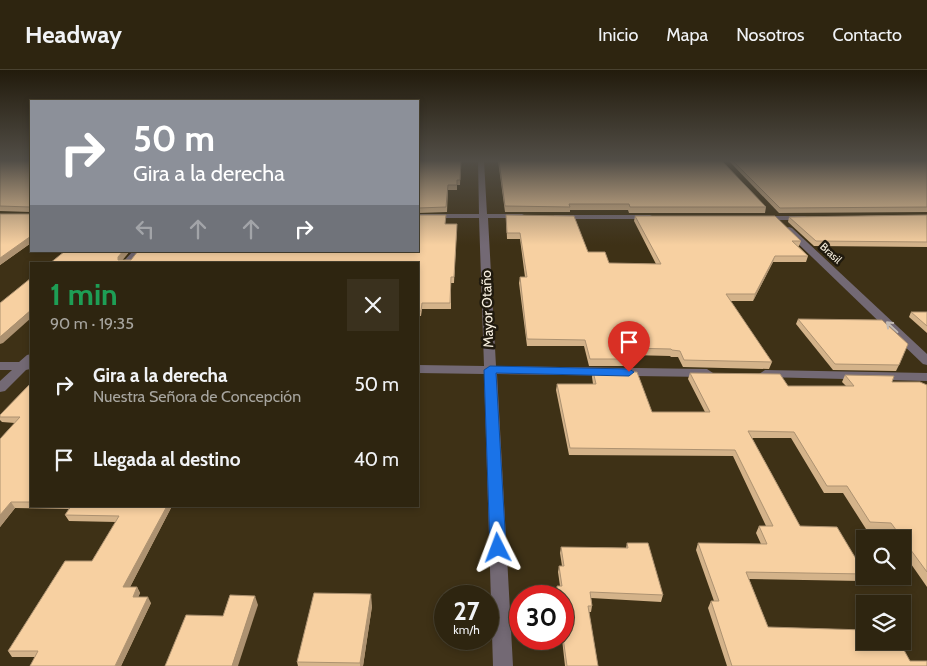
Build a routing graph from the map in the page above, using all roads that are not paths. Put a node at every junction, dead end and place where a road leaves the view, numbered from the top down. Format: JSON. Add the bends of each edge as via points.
{"nodes":[{"id":1,"x":483,"y":189,"type":"edge"},
{"id":2,"x":772,"y":214,"type":"junction"},
{"id":3,"x":419,"y":216,"type":"edge"},
{"id":4,"x":484,"y":216,"type":"junction"},
{"id":5,"x":533,"y":216,"type":"edge"},
{"id":6,"x":552,"y":216,"type":"edge"},
{"id":7,"x":659,"y":217,"type":"edge"},
{"id":8,"x":813,"y":217,"type":"edge"},
{"id":9,"x":746,"y":218,"type":"edge"},
{"id":10,"x":137,"y":252,"type":"edge"},
{"id":11,"x":128,"y":262,"type":"edge"},
{"id":12,"x":927,"y":361,"type":"edge"},
{"id":13,"x":28,"y":363,"type":"edge"},
{"id":14,"x":0,"y":366,"type":"edge"},
{"id":15,"x":419,"y":369,"type":"edge"},
{"id":16,"x":490,"y":370,"type":"junction"},
{"id":17,"x":718,"y":374,"type":"edge"},
{"id":18,"x":748,"y":374,"type":"edge"},
{"id":19,"x":927,"y":377,"type":"edge"},
{"id":20,"x":0,"y":388,"type":"edge"},
{"id":21,"x":503,"y":666,"type":"edge"}],
"edges":[{"from":1,"to":4,"type":"street","name":"Mayor Otaño"},
{"from":2,"to":8,"type":"street"},
{"from":2,"to":9,"type":"street"},
{"from":12,"to":2,"type":"street","name":"Brasil","one_way":true},
{"from":3,"to":4,"type":"street"},
{"from":4,"to":5,"type":"street"},
{"from":4,"to":16,"type":"street","name":"Mayor Otaño"},
{"from":6,"to":7,"type":"street"},
{"from":10,"to":11,"type":"street"},
{"from":13,"to":14,"type":"street"},
{"from":13,"to":20,"type":"street"},
{"from":15,"to":16,"type":"street"},
{"from":16,"to":17,"type":"street"},
{"from":16,"to":21,"type":"street","name":"Mayor Otaño"},
{"from":18,"to":19,"type":"street"}]}
